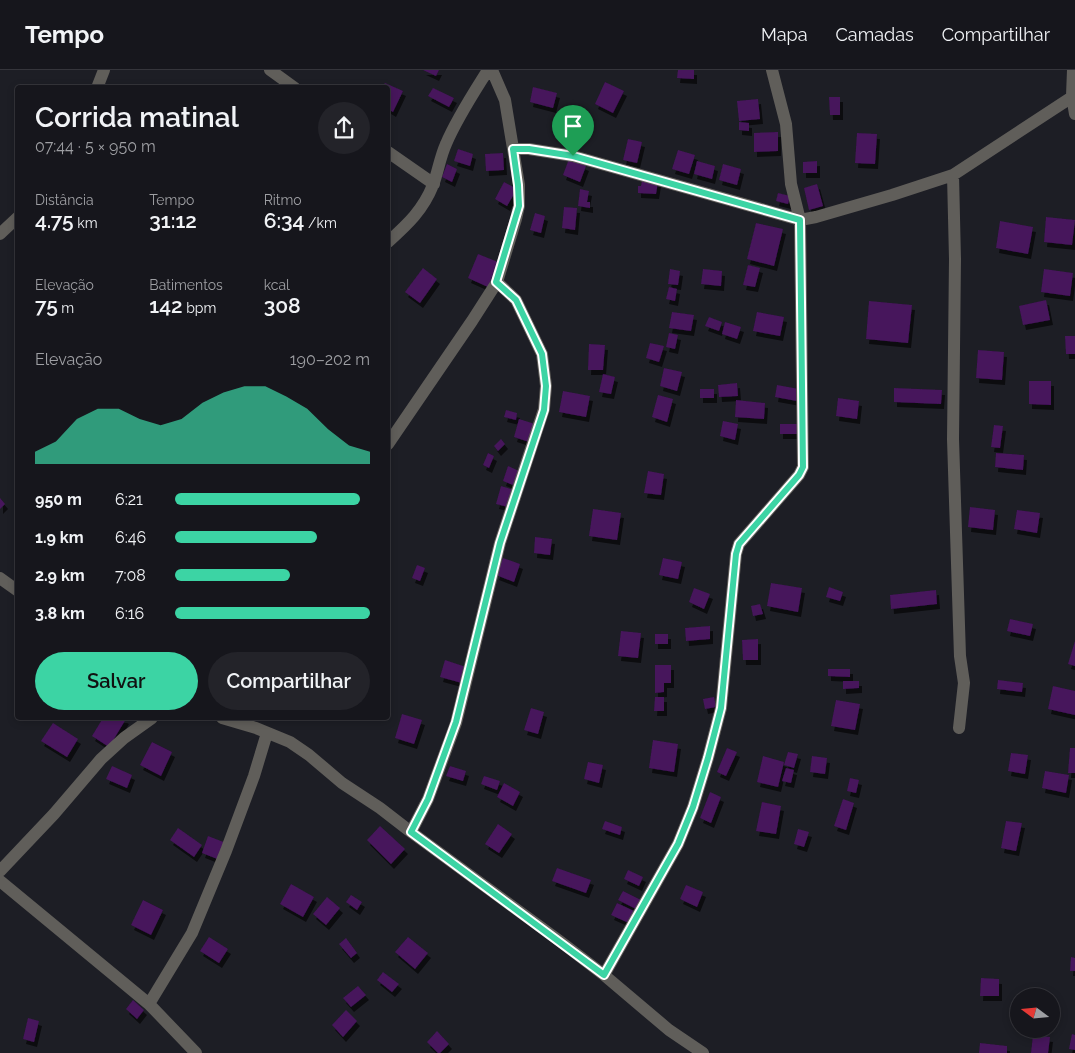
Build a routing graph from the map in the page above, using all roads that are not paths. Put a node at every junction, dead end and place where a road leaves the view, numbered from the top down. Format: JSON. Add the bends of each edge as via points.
{"nodes":[{"id":1,"x":104,"y":70,"type":"edge"},
{"id":2,"x":270,"y":70,"type":"edge"},
{"id":3,"x":490,"y":70,"type":"edge"},
{"id":4,"x":772,"y":70,"type":"edge"},
{"id":5,"x":1073,"y":70,"type":"edge"},
{"id":6,"x":98,"y":85,"type":"edge"},
{"id":7,"x":291,"y":85,"type":"edge"},
{"id":8,"x":1074,"y":96,"type":"edge"},
{"id":9,"x":1075,"y":114,"type":"edge"},
{"id":10,"x":513,"y":149,"type":"junction"},
{"id":11,"x":390,"y":153,"type":"edge"},
{"id":12,"x":953,"y":175,"type":"junction"},
{"id":13,"x":434,"y":184,"type":"junction"},
{"id":14,"x":15,"y":220,"type":"edge"},
{"id":15,"x":800,"y":220,"type":"junction"},
{"id":16,"x":0,"y":234,"type":"edge"},
{"id":17,"x":390,"y":240,"type":"edge"},
{"id":18,"x":496,"y":282,"type":"junction"},
{"id":19,"x":390,"y":441,"type":"edge"},
{"id":20,"x":0,"y":578,"type":"edge"},
{"id":21,"x":15,"y":589,"type":"edge"},
{"id":22,"x":149,"y":720,"type":"edge"},
{"id":23,"x":232,"y":720,"type":"edge"},
{"id":24,"x":260,"y":726,"type":"edge"},
{"id":25,"x":959,"y":728,"type":"dead end"},
{"id":26,"x":411,"y":832,"type":"junction"},
{"id":27,"x":0,"y":871,"type":"edge"},
{"id":28,"x":0,"y":881,"type":"edge"},
{"id":29,"x":604,"y":975,"type":"junction"},
{"id":30,"x":149,"y":1004,"type":"junction"},
{"id":31,"x":196,"y":1053,"type":"edge"},
{"id":32,"x":703,"y":1053,"type":"edge"}],
"edges":[{"from":1,"to":6,"type":"street"},
{"from":2,"to":7,"type":"street"},
{"from":3,"to":10,"type":"street","via":[[505,100]]},
{"from":3,"to":13,"type":"street","via":[[466,104],[445,146]]},
{"from":4,"to":15,"type":"street","via":[[786,124],[791,184]]},
{"from":5,"to":8,"type":"street"},
{"from":8,"to":9,"type":"street"},
{"from":8,"to":12,"type":"street"},
{"from":10,"to":15,"type":"street","via":[[573,156]]},
{"from":10,"to":18,"type":"street","via":[[519,206]]},
{"from":11,"to":13,"type":"street"},
{"from":12,"to":15,"type":"street"},
{"from":12,"to":25,"type":"street","via":[[953,439],[960,656],[964,683]]},
{"from":13,"to":17,"type":"street","via":[[412,221]]},
{"from":14,"to":16,"type":"street"},
{"from":15,"to":29,"type":"street","via":[[803,467],[739,544],[721,708],[706,766],[678,844]]},
{"from":18,"to":19,"type":"street"},
{"from":18,"to":26,"type":"street","via":[[516,300],[542,354],[546,386],[544,410],[500,543],[456,722],[428,799]]},
{"from":20,"to":21,"type":"street"},
{"from":22,"to":27,"type":"street","via":[[100,759]]},
{"from":23,"to":24,"type":"street"},
{"from":24,"to":26,"type":"street","via":[[290,742]]},
{"from":24,"to":30,"type":"street","via":[[248,795],[226,851],[192,933]]},
{"from":26,"to":29,"type":"street"},
{"from":28,"to":30,"type":"street"},
{"from":29,"to":32,"type":"street","via":[[669,1030]]},
{"from":30,"to":31,"type":"street"}]}
